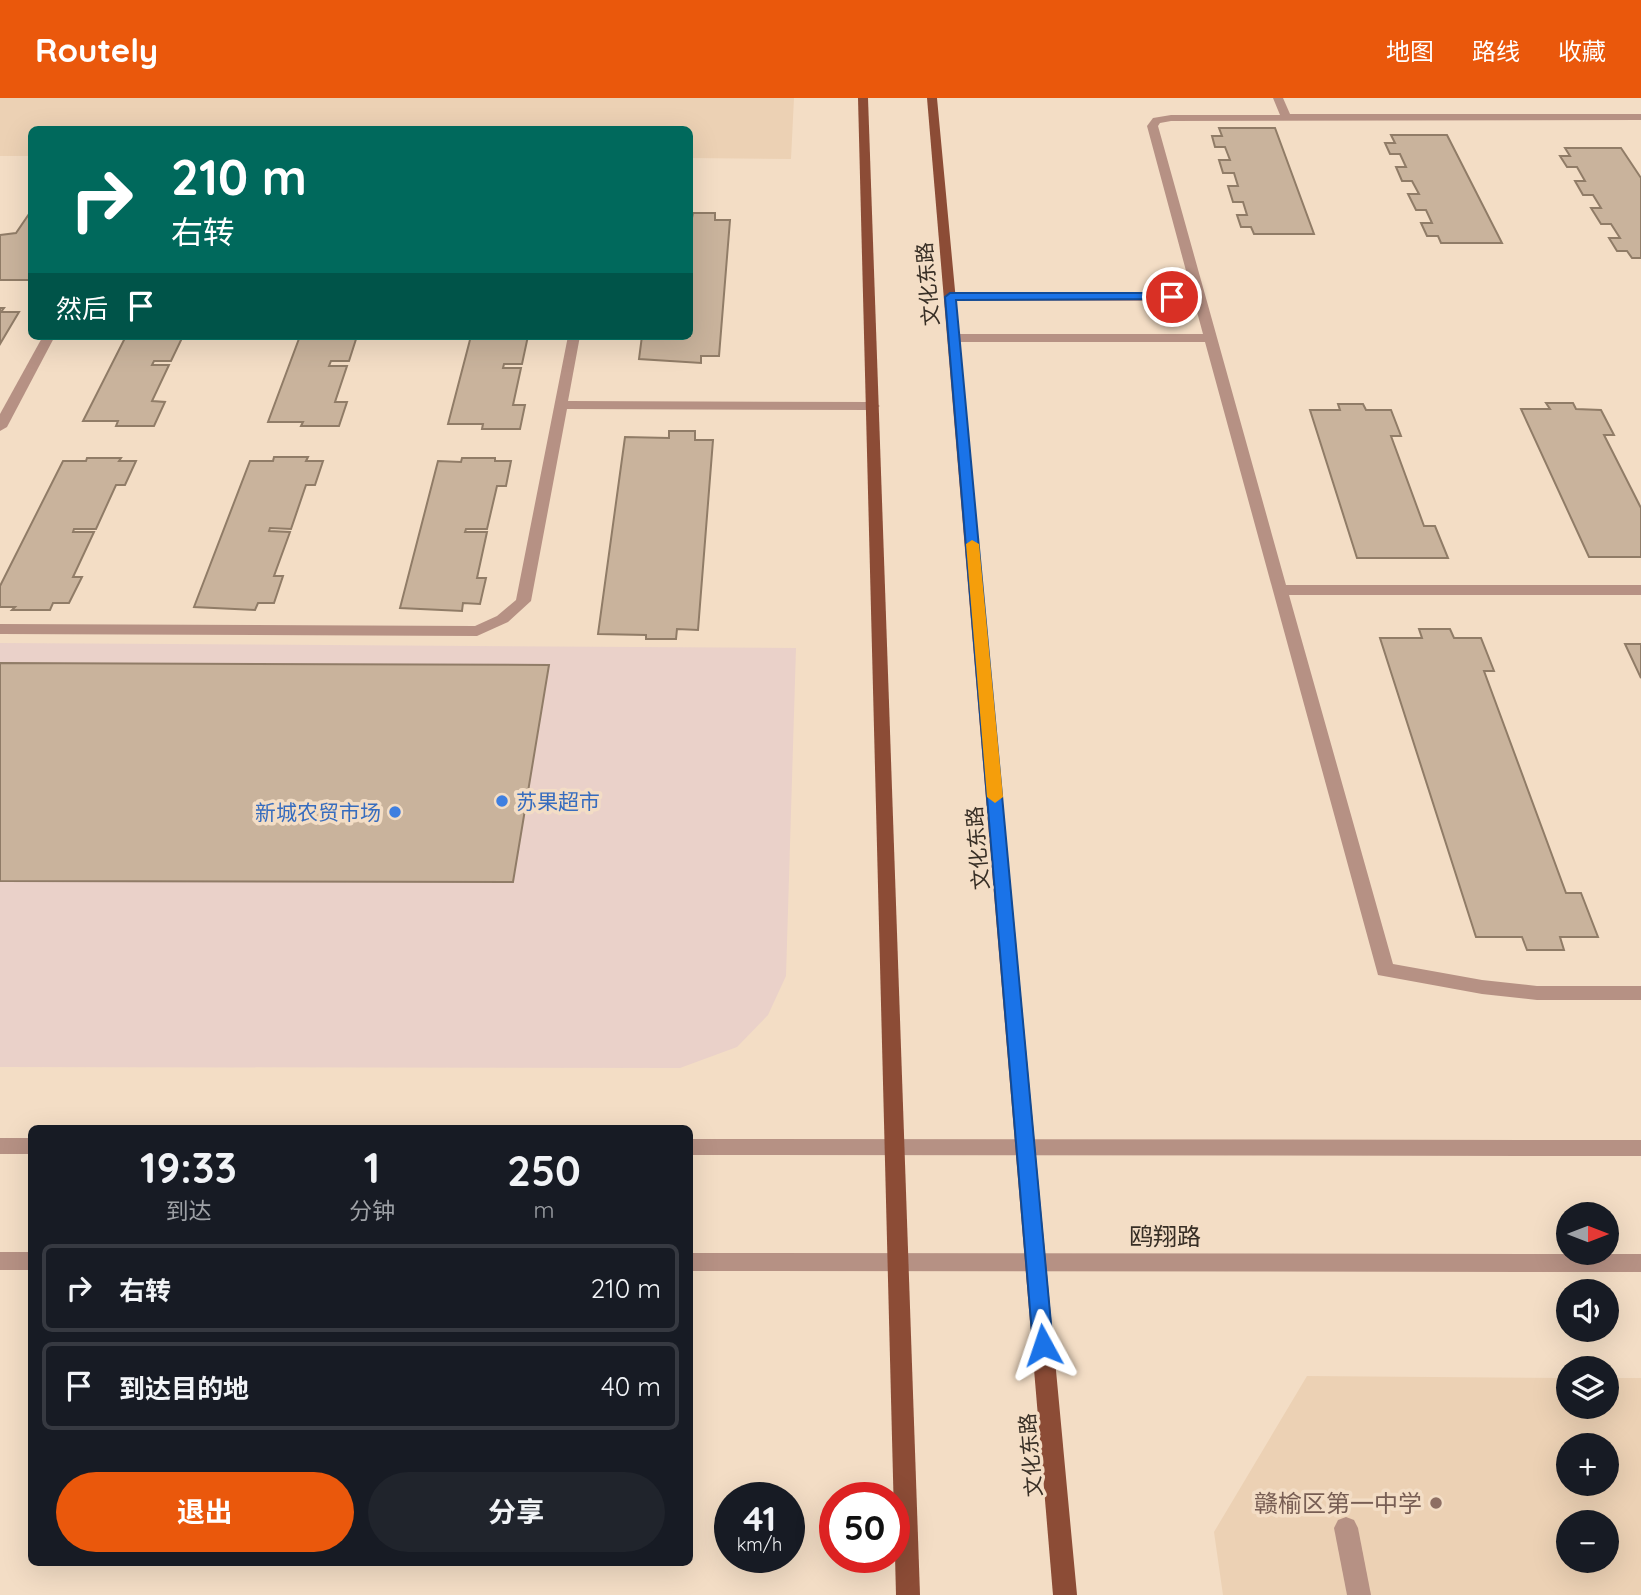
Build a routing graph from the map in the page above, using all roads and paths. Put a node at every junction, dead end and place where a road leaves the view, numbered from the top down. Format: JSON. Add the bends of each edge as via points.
{"nodes":[{"id":1,"x":863,"y":98,"type":"edge"},
{"id":2,"x":932,"y":98,"type":"edge"},
{"id":3,"x":1278,"y":98,"type":"edge"},
{"id":4,"x":1286,"y":117,"type":"junction"},
{"id":5,"x":1641,"y":117,"type":"edge"},
{"id":6,"x":950,"y":297,"type":"junction"},
{"id":7,"x":1199,"y":297,"type":"junction"},
{"id":8,"x":954,"y":338,"type":"junction"},
{"id":9,"x":1211,"y":338,"type":"junction"},
{"id":10,"x":47,"y":340,"type":"edge"},
{"id":11,"x":573,"y":340,"type":"edge"},
{"id":12,"x":561,"y":405,"type":"junction"},
{"id":13,"x":873,"y":406,"type":"junction"},
{"id":14,"x":0,"y":427,"type":"edge"},
{"id":15,"x":1280,"y":590,"type":"junction"},
{"id":16,"x":1641,"y":590,"type":"edge"},
{"id":17,"x":0,"y":629,"type":"edge"},
{"id":18,"x":1641,"y":993,"type":"edge"},
{"id":19,"x":0,"y":1146,"type":"edge"},
{"id":20,"x":28,"y":1146,"type":"edge"},
{"id":21,"x":693,"y":1147,"type":"edge"},
{"id":22,"x":895,"y":1147,"type":"junction"},
{"id":23,"x":1026,"y":1147,"type":"junction"},
{"id":24,"x":1641,"y":1148,"type":"edge"},
{"id":25,"x":0,"y":1261,"type":"edge"},
{"id":26,"x":28,"y":1261,"type":"edge"},
{"id":27,"x":693,"y":1262,"type":"edge"},
{"id":28,"x":898,"y":1262,"type":"junction"},
{"id":29,"x":1035,"y":1262,"type":"junction"},
{"id":30,"x":1641,"y":1263,"type":"edge"},
{"id":31,"x":1346,"y":1528,"type":"dead end"},
{"id":32,"x":908,"y":1595,"type":"edge"},
{"id":33,"x":1065,"y":1595,"type":"edge"},
{"id":34,"x":1359,"y":1595,"type":"edge"}],
"edges":[{"from":1,"to":13,"type":"main road"},
{"from":2,"to":6,"type":"main road","name":"文化东路"},
{"from":3,"to":4,"type":"street"},
{"from":4,"to":5,"type":"street"},
{"from":4,"to":7,"type":"street","via":[[1171,118],[1152,125]]},
{"from":6,"to":7,"type":"street"},
{"from":6,"to":8,"type":"main road","name":"文化东路"},
{"from":7,"to":9,"type":"street"},
{"from":8,"to":9,"type":"street"},
{"from":8,"to":23,"type":"main road","name":"文化东路"},
{"from":9,"to":15,"type":"street"},
{"from":10,"to":14,"type":"street"},
{"from":11,"to":12,"type":"street"},
{"from":12,"to":13,"type":"street"},
{"from":12,"to":17,"type":"street","via":[[523,601],[495,625],[477,631]]},
{"from":13,"to":22,"type":"main road"},
{"from":15,"to":16,"type":"street"},
{"from":15,"to":18,"type":"street","via":[[1384,970],[1482,988]]},
{"from":19,"to":20,"type":"street"},
{"from":21,"to":22,"type":"street"},
{"from":22,"to":23,"type":"street"},
{"from":22,"to":28,"type":"main road"},
{"from":23,"to":24,"type":"street"},
{"from":23,"to":29,"type":"main road","name":"文化东路"},
{"from":25,"to":26,"type":"street"},
{"from":27,"to":28,"type":"street","name":"鸥翔路"},
{"from":28,"to":29,"type":"street","name":"鸥翔路"},
{"from":28,"to":32,"type":"main road"},
{"from":29,"to":30,"type":"street","name":"鸥翔路"},
{"from":29,"to":33,"type":"main road","name":"文化东路"},
{"from":31,"to":34,"type":"street"}]}
